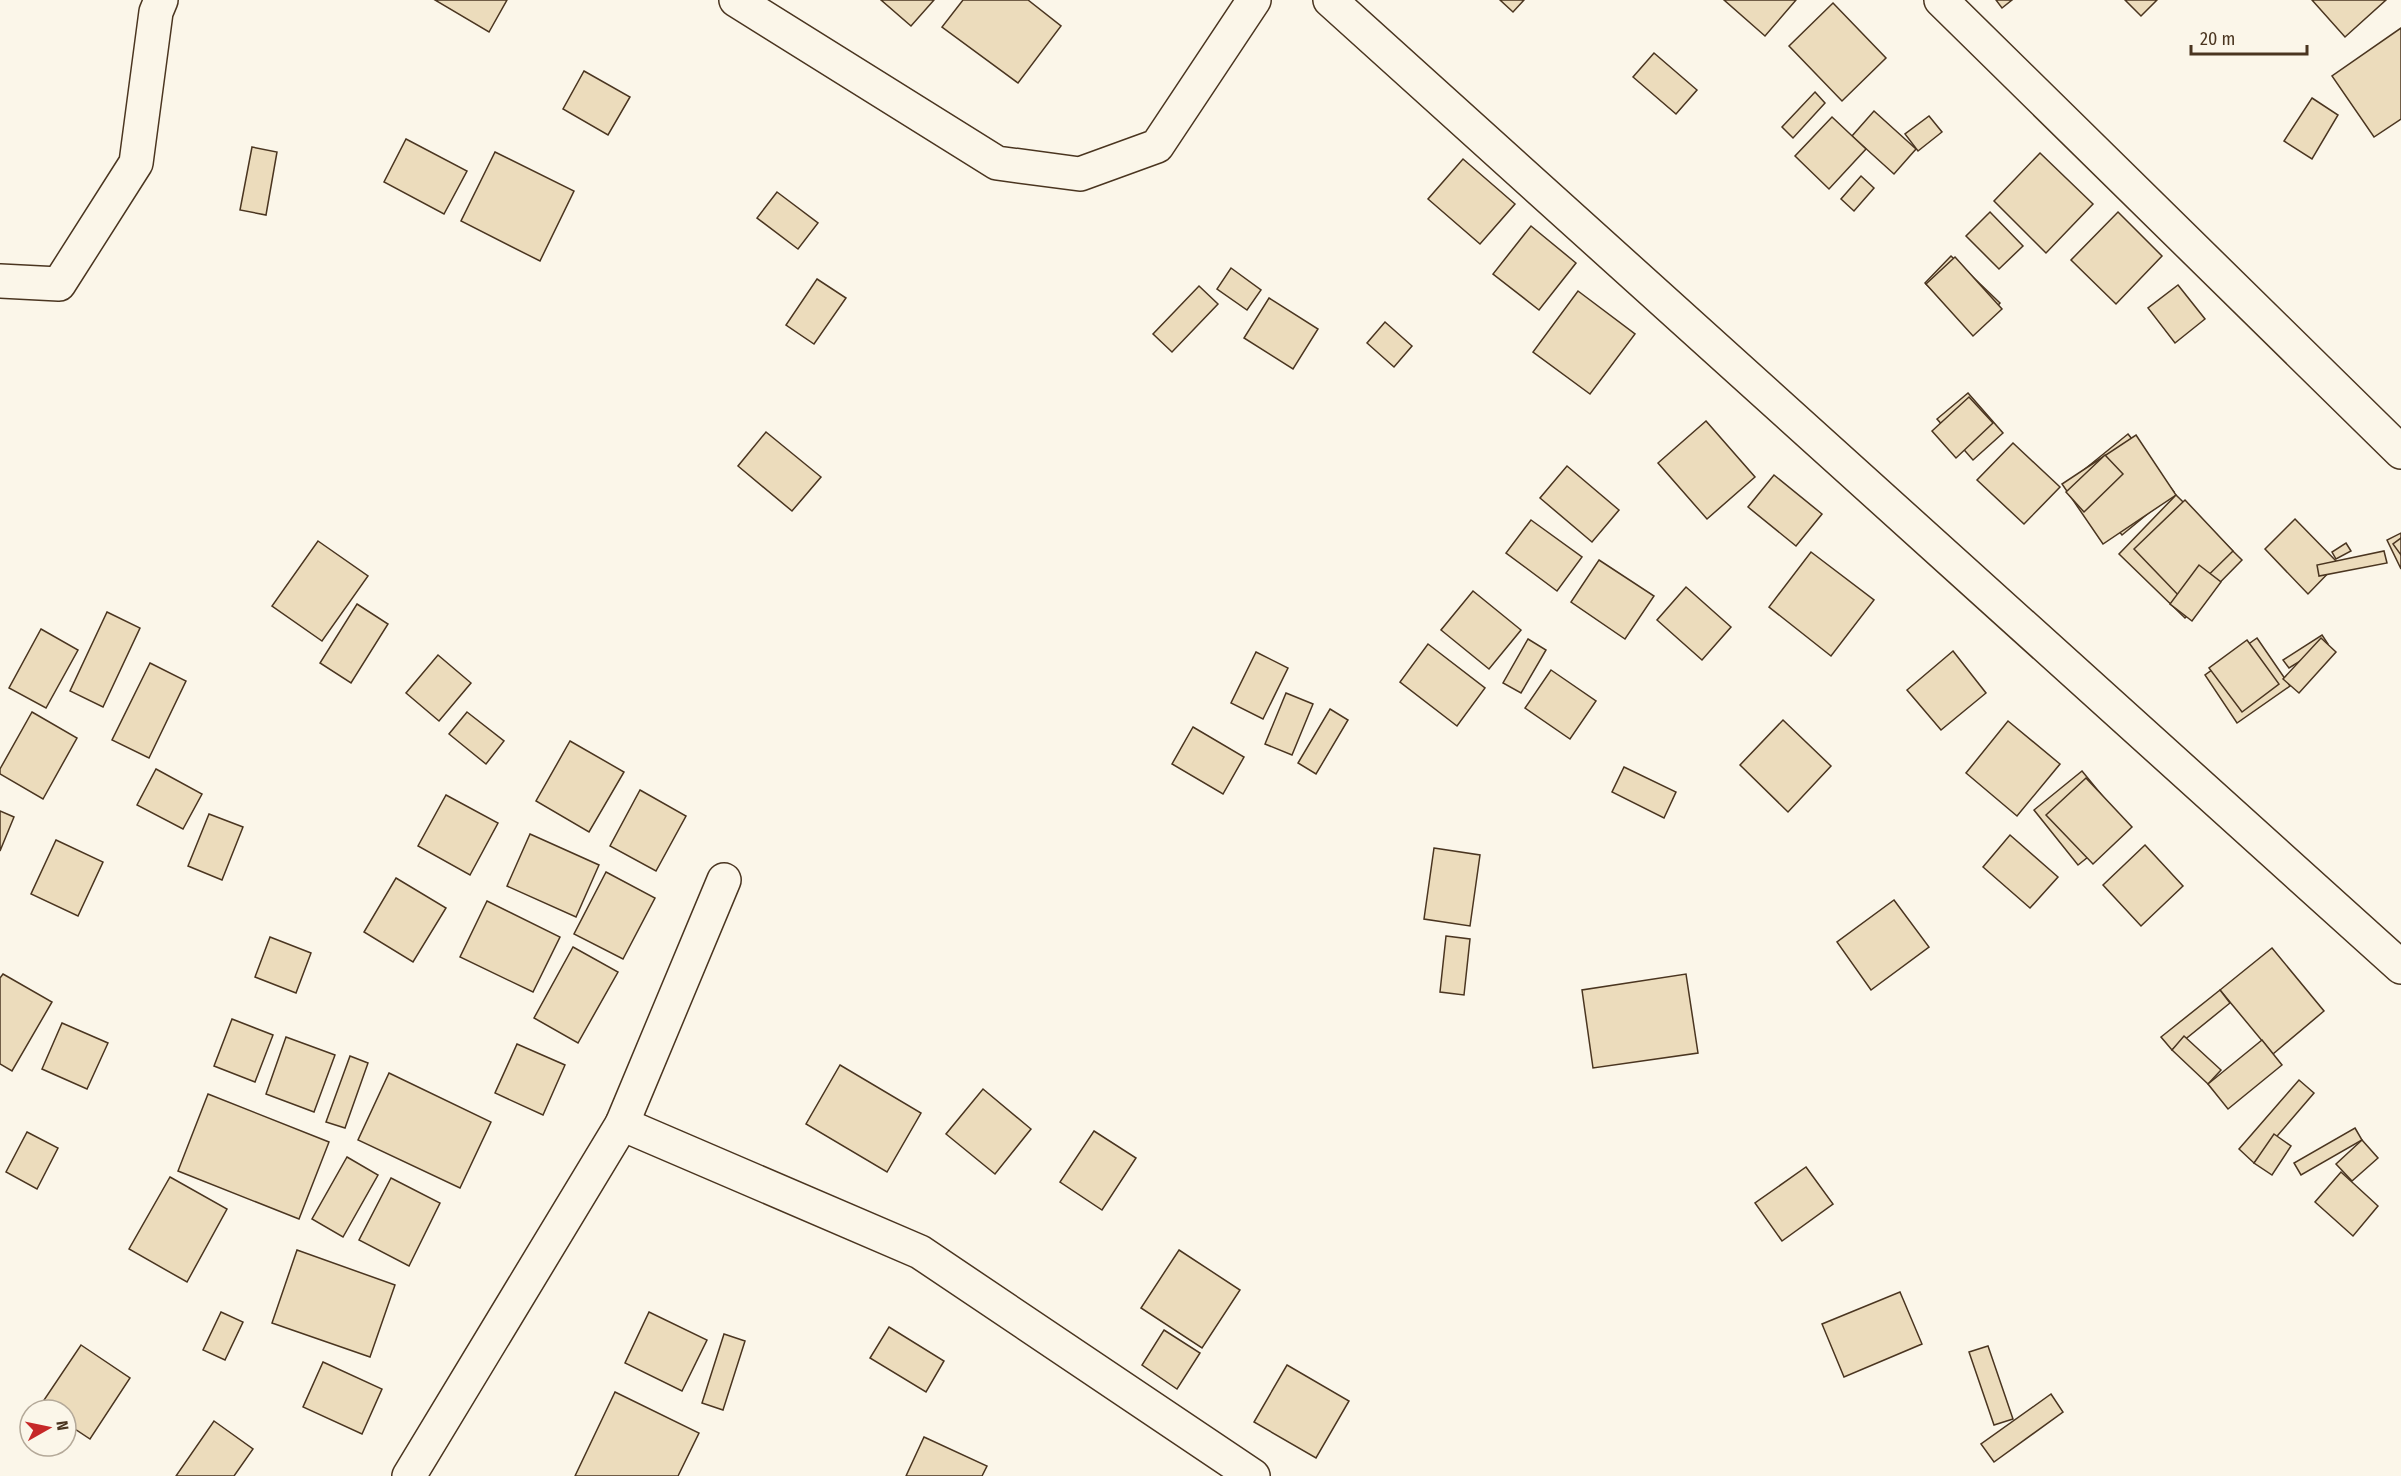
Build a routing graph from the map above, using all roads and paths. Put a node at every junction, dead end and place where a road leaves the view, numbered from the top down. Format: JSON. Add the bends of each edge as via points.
{"nodes":[{"id":1,"x":161,"y":0,"type":"edge"},
{"id":2,"x":736,"y":0,"type":"edge"},
{"id":3,"x":1254,"y":0,"type":"edge"},
{"id":4,"x":1330,"y":0,"type":"edge"},
{"id":5,"x":1941,"y":0,"type":"edge"},
{"id":6,"x":0,"y":281,"type":"edge"},
{"id":7,"x":2401,"y":452,"type":"edge"},
{"id":8,"x":724,"y":880,"type":"dead end"},
{"id":9,"x":2401,"y":967,"type":"edge"},
{"id":10,"x":622,"y":1124,"type":"junction"},
{"id":11,"x":409,"y":1476,"type":"edge"},
{"id":12,"x":1253,"y":1476,"type":"edge"}],
"edges":[{"from":1,"to":6,"type":"street","via":[[156,12],[136,163],[59,284]]},
{"from":2,"to":3,"type":"street","via":[[997,163],[1080,174],[1157,146]]},
{"from":4,"to":9,"type":"street"},
{"from":5,"to":7,"type":"street"},
{"from":8,"to":10,"type":"street"},
{"from":10,"to":11,"type":"street"},
{"from":10,"to":12,"type":"street","via":[[920,1252]]}]}
